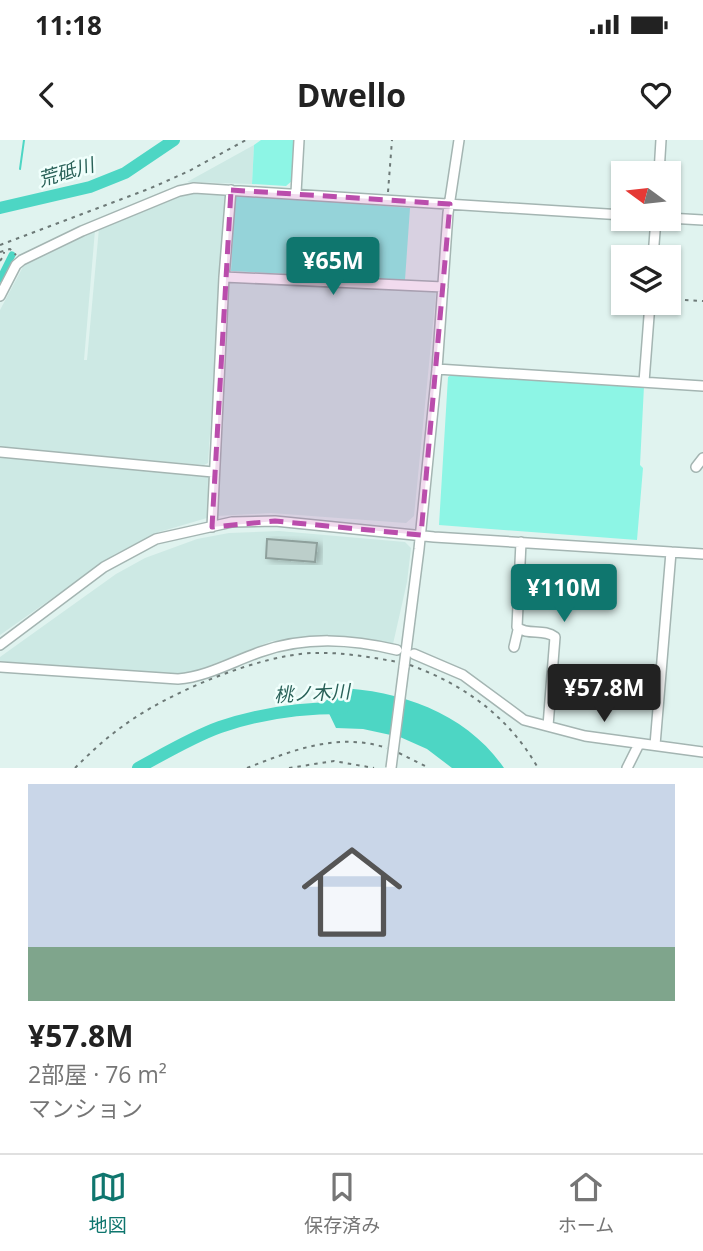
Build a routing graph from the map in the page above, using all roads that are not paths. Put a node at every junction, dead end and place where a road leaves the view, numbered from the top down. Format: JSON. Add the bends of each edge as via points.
{"nodes":[{"id":1,"x":299,"y":140,"type":"edge"},
{"id":2,"x":459,"y":140,"type":"edge"},
{"id":3,"x":661,"y":140,"type":"edge"},
{"id":4,"x":660,"y":161,"type":"edge"},
{"id":5,"x":231,"y":190,"type":"junction"},
{"id":6,"x":296,"y":193,"type":"junction"},
{"id":7,"x":450,"y":204,"type":"junction"},
{"id":8,"x":611,"y":214,"type":"edge"},
{"id":9,"x":681,"y":219,"type":"edge"},
{"id":10,"x":703,"y":220,"type":"edge"},
{"id":11,"x":224,"y":277,"type":"junction"},
{"id":12,"x":443,"y":287,"type":"junction"},
{"id":13,"x":0,"y":296,"type":"edge"},
{"id":14,"x":649,"y":315,"type":"edge"},
{"id":15,"x":437,"y":369,"type":"junction"},
{"id":16,"x":644,"y":382,"type":"junction"},
{"id":17,"x":703,"y":386,"type":"edge"},
{"id":18,"x":0,"y":452,"type":"edge"},
{"id":19,"x":703,"y":458,"type":"edge"},
{"id":20,"x":696,"y":467,"type":"dead end"},
{"id":21,"x":213,"y":472,"type":"junction"},
{"id":22,"x":212,"y":527,"type":"junction"},
{"id":23,"x":421,"y":535,"type":"junction"},
{"id":24,"x":521,"y":542,"type":"junction"},
{"id":25,"x":671,"y":552,"type":"junction"},
{"id":26,"x":703,"y":554,"type":"edge"},
{"id":27,"x":518,"y":630,"type":"junction"},
{"id":28,"x":0,"y":645,"type":"edge"},
{"id":29,"x":514,"y":646,"type":"dead end"},
{"id":30,"x":397,"y":650,"type":"dead end"},
{"id":31,"x":414,"y":654,"type":"dead end"},
{"id":32,"x":0,"y":667,"type":"edge"},
{"id":33,"x":548,"y":726,"type":"junction"},
{"id":34,"x":639,"y":744,"type":"junction"},
{"id":35,"x":655,"y":746,"type":"junction"},
{"id":36,"x":703,"y":752,"type":"edge"},
{"id":37,"x":391,"y":768,"type":"edge"},
{"id":38,"x":627,"y":768,"type":"edge"}],
"edges":[{"from":1,"to":6,"type":"street"},
{"from":2,"to":7,"type":"street"},
{"from":3,"to":4,"type":"street"},
{"from":5,"to":6,"type":"street"},
{"from":5,"to":11,"type":"street"},
{"from":5,"to":13,"type":"street","via":[[179,191],[82,231],[20,261]]},
{"from":6,"to":7,"type":"street"},
{"from":7,"to":8,"type":"street"},
{"from":7,"to":12,"type":"street"},
{"from":9,"to":10,"type":"street"},
{"from":11,"to":12,"type":"street"},
{"from":11,"to":21,"type":"street"},
{"from":12,"to":15,"type":"street"},
{"from":14,"to":16,"type":"street"},
{"from":15,"to":16,"type":"street"},
{"from":15,"to":23,"type":"street"},
{"from":16,"to":17,"type":"street"},
{"from":18,"to":21,"type":"street"},
{"from":19,"to":20,"type":"street"},
{"from":21,"to":22,"type":"street"},
{"from":22,"to":23,"type":"street","via":[[275,521]]},
{"from":22,"to":28,"type":"street","via":[[156,539],[104,567]]},
{"from":23,"to":24,"type":"street"},
{"from":23,"to":37,"type":"street","bridge":true},
{"from":24,"to":25,"type":"street"},
{"from":24,"to":27,"type":"street"},
{"from":25,"to":26,"type":"street"},
{"from":25,"to":35,"type":"street"},
{"from":27,"to":29,"type":"street"},
{"from":27,"to":33,"type":"street","via":[[555,636]]},
{"from":30,"to":32,"type":"street","via":[[350,641],[304,641],[183,678]]},
{"from":31,"to":33,"type":"street","via":[[463,675],[518,716]]},
{"from":33,"to":34,"type":"street"},
{"from":34,"to":35,"type":"street"},
{"from":34,"to":38,"type":"street"},
{"from":35,"to":36,"type":"street"}]}
